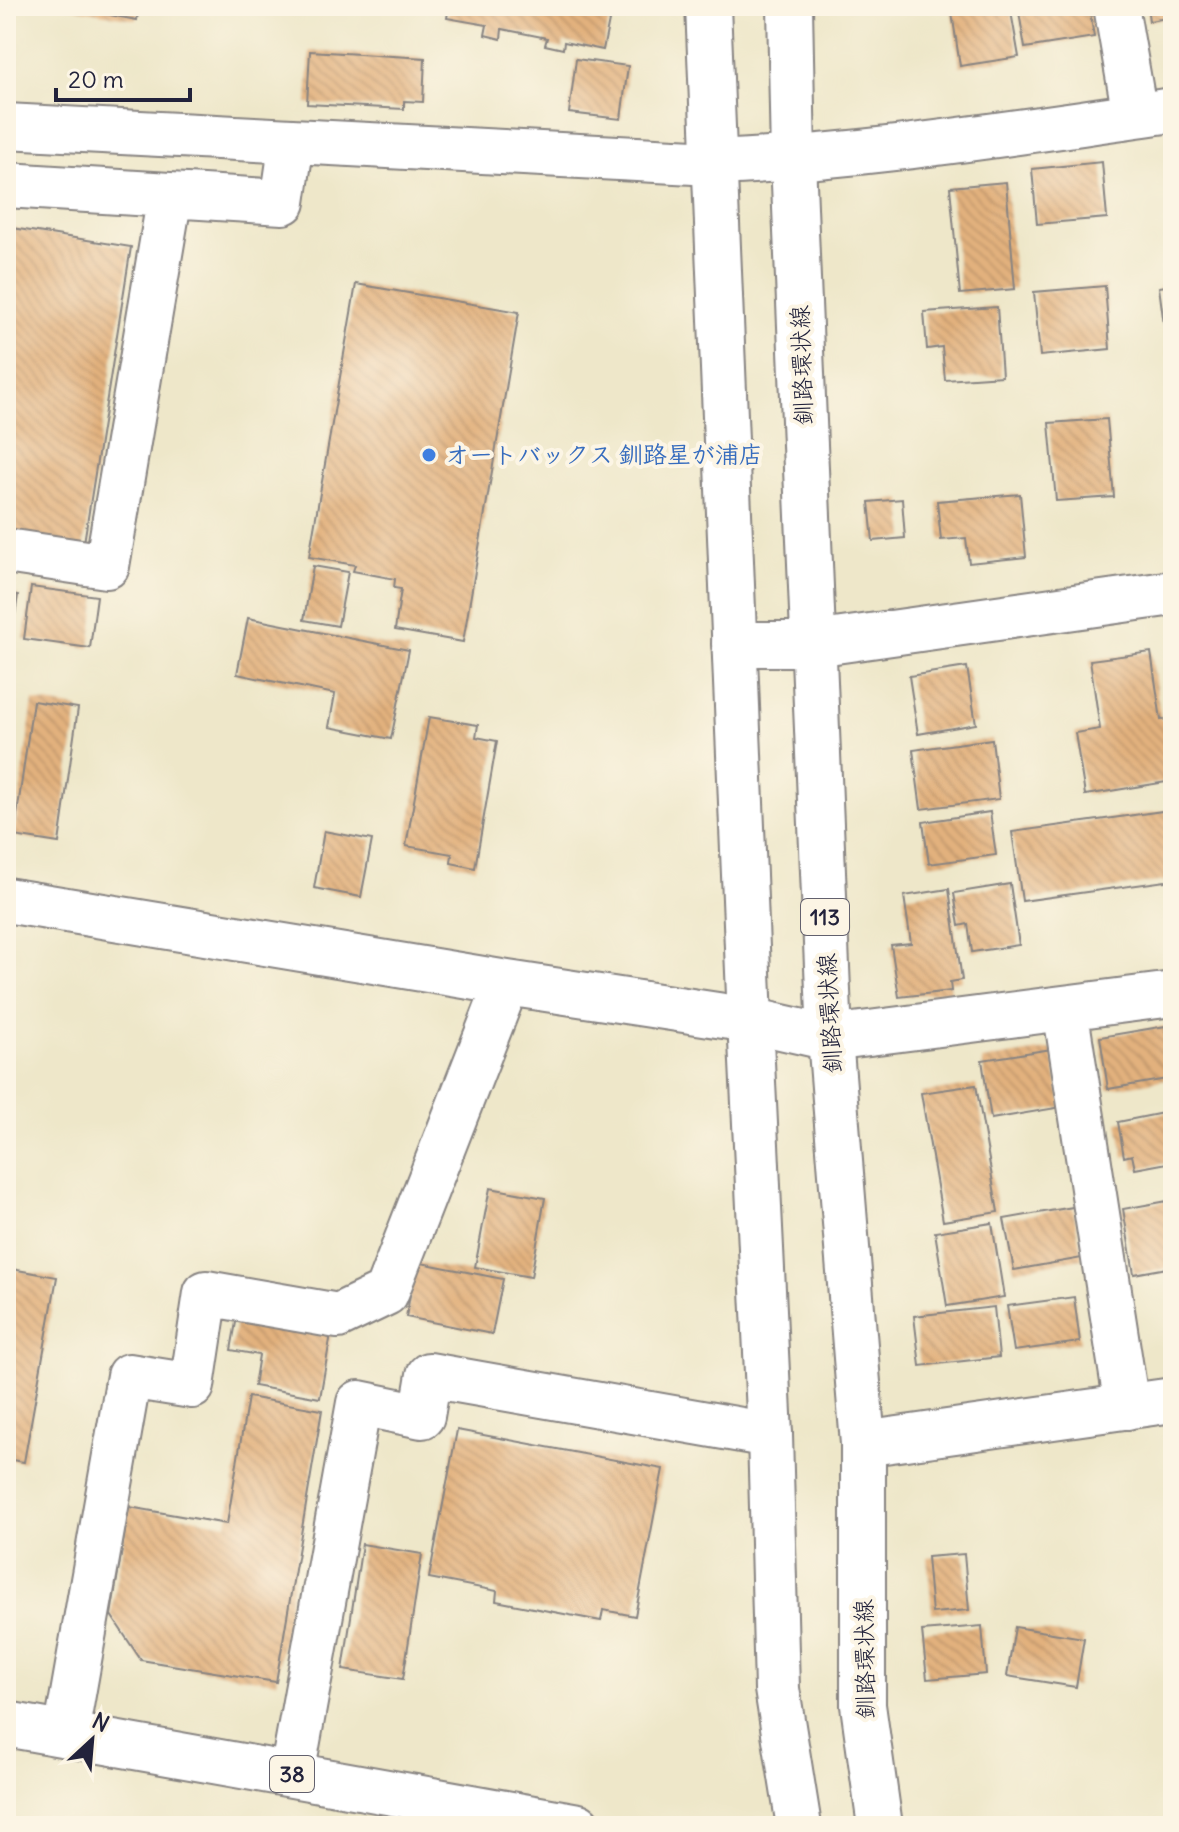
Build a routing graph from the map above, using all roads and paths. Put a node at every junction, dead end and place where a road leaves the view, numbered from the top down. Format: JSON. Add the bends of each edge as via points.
{"nodes":[{"id":1,"x":708,"y":6,"type":"edge"},
{"id":2,"x":790,"y":6,"type":"edge"},
{"id":3,"x":1116,"y":6,"type":"edge"},
{"id":4,"x":1154,"y":113,"type":"edge"},
{"id":5,"x":6,"y":126,"type":"edge"},
{"id":6,"x":292,"y":141,"type":"junction"},
{"id":7,"x":793,"y":160,"type":"junction"},
{"id":8,"x":713,"y":163,"type":"junction"},
{"id":9,"x":6,"y":185,"type":"edge"},
{"id":10,"x":170,"y":195,"type":"junction"},
{"id":11,"x":6,"y":551,"type":"edge"},
{"id":12,"x":1173,"y":593,"type":"edge"},
{"id":13,"x":734,"y":644,"type":"junction"},
{"id":14,"x":814,"y":644,"type":"junction"},
{"id":15,"x":6,"y":900,"type":"edge"},
{"id":16,"x":507,"y":983,"type":"junction"},
{"id":17,"x":1173,"y":994,"type":"edge"},
{"id":18,"x":1065,"y":1008,"type":"junction"},
{"id":19,"x":750,"y":1020,"type":"junction"},
{"id":20,"x":830,"y":1038,"type":"junction"},
{"id":21,"x":1173,"y":1400,"type":"edge"},
{"id":22,"x":1127,"y":1407,"type":"junction"},
{"id":23,"x":770,"y":1435,"type":"junction"},
{"id":24,"x":863,"y":1444,"type":"junction"},
{"id":25,"x":6,"y":1724,"type":"edge"},
{"id":26,"x":66,"y":1734,"type":"junction"},
{"id":27,"x":292,"y":1774,"type":"junction"},
{"id":28,"x":578,"y":1826,"type":"edge"},
{"id":29,"x":799,"y":1826,"type":"edge"},
{"id":30,"x":880,"y":1826,"type":"edge"}],
"edges":[{"from":1,"to":8,"type":"main road"},
{"from":2,"to":7,"type":"main road","name":"釧路環状線","number":"113"},
{"from":3,"to":4,"type":"main road"},
{"from":4,"to":7,"type":"main road"},
{"from":5,"to":6,"type":"main road"},
{"from":6,"to":8,"type":"main road"},
{"from":6,"to":10,"type":"main road","via":[[283,202]]},
{"from":7,"to":8,"type":"main road"},
{"from":7,"to":14,"type":"main road","name":"釧路環状線","number":"113"},
{"from":8,"to":13,"type":"main road"},
{"from":9,"to":10,"type":"main road"},
{"from":10,"to":11,"type":"main road","via":[[107,566]]},
{"from":12,"to":14,"type":"main road"},
{"from":13,"to":14,"type":"main road"},
{"from":13,"to":19,"type":"main road"},
{"from":14,"to":20,"type":"main road","name":"釧路環状線","number":"113"},
{"from":15,"to":16,"type":"main road"},
{"from":16,"to":19,"type":"main road"},
{"from":16,"to":26,"type":"main road","via":[[386,1293],[338,1316],[206,1293],[192,1386],[129,1376]]},
{"from":17,"to":18,"type":"main road"},
{"from":18,"to":20,"type":"main road"},
{"from":18,"to":22,"type":"main road"},
{"from":19,"to":20,"type":"main road"},
{"from":19,"to":23,"type":"main road"},
{"from":20,"to":24,"type":"main road","name":"釧路環状線","number":"113"},
{"from":21,"to":22,"type":"main road"},
{"from":22,"to":24,"type":"main road"},
{"from":23,"to":27,"type":"main road","via":[[429,1375],[422,1416],[359,1403]]},
{"from":23,"to":29,"type":"main road","via":[[777,1689]]},
{"from":24,"to":30,"type":"main road","name":"釧路環状線","number":"113","via":[[863,1705]]},
{"from":25,"to":26,"type":"main road","number":"38"},
{"from":26,"to":27,"type":"main road","number":"38"},
{"from":27,"to":28,"type":"main road","number":"38"}]}
